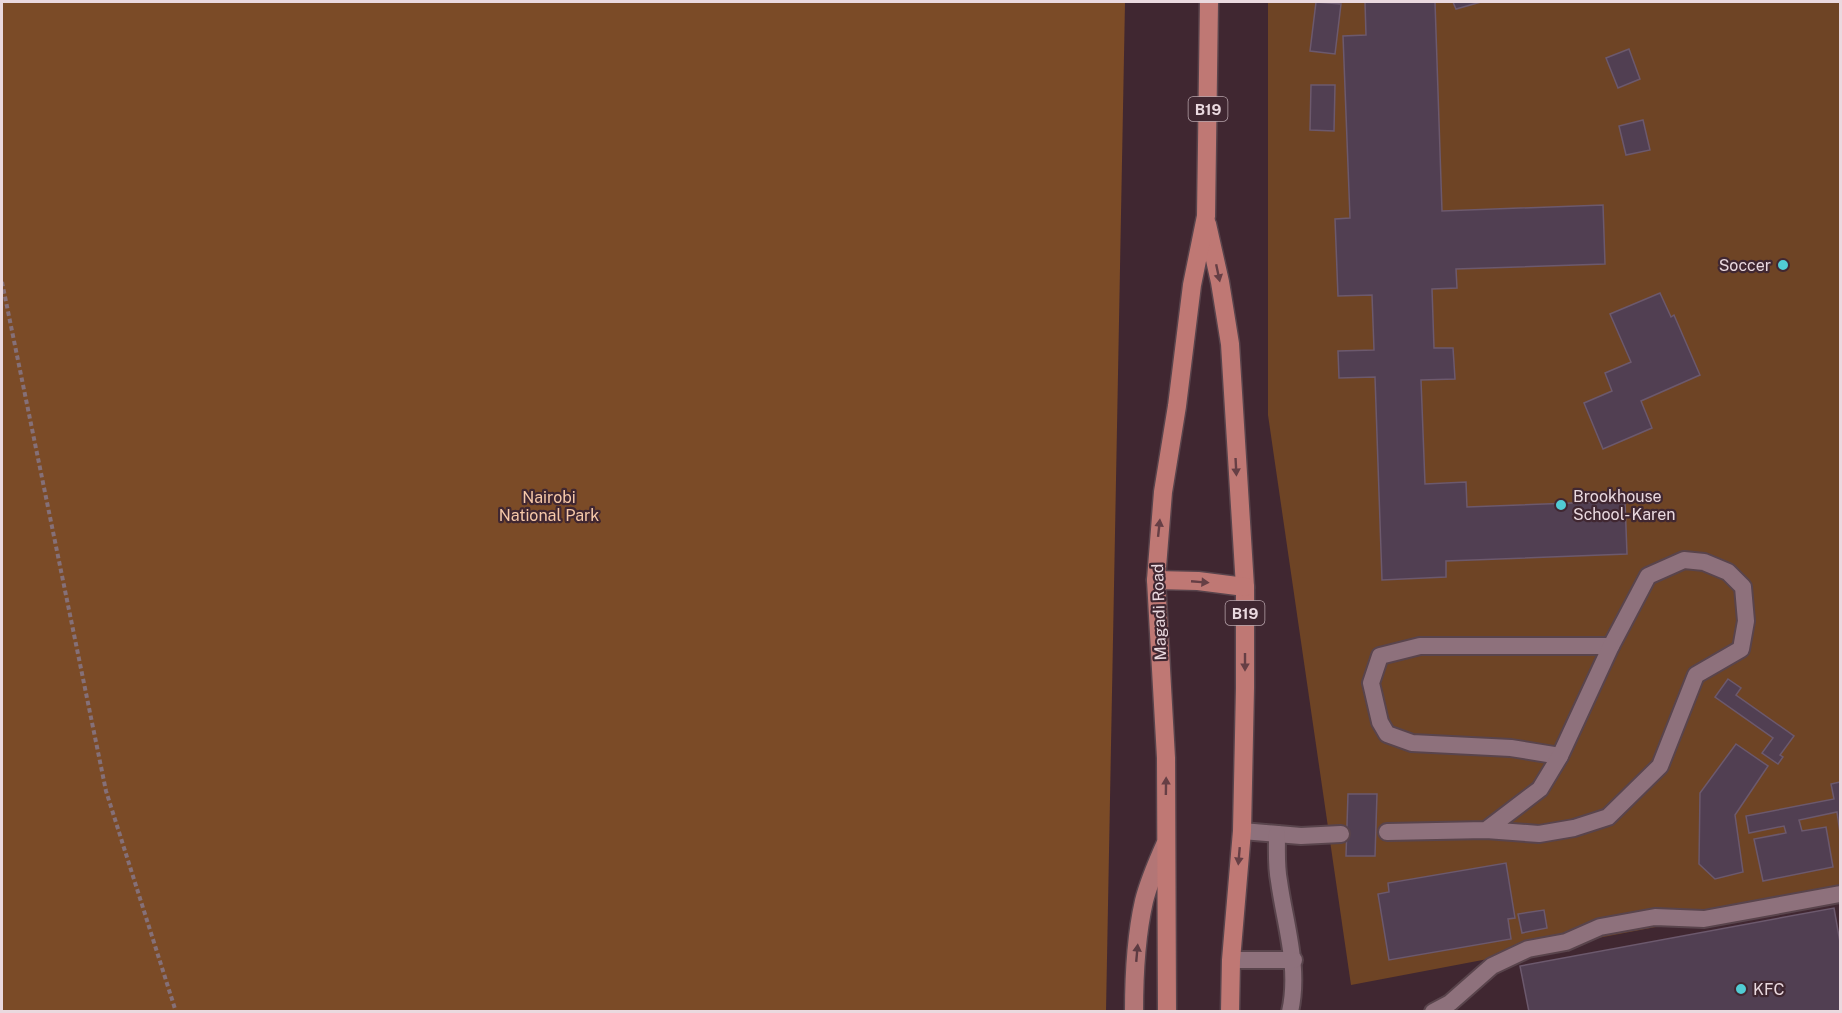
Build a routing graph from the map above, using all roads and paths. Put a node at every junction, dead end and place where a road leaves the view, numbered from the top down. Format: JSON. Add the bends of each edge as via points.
{"nodes":[{"id":1,"x":1209,"y":2,"type":"edge"},
{"id":2,"x":1206,"y":216,"type":"junction"},
{"id":3,"x":2,"y":282,"type":"edge"},
{"id":4,"x":1156,"y":580,"type":"junction"},
{"id":5,"x":1245,"y":587,"type":"junction"},
{"id":6,"x":1611,"y":646,"type":"junction"},
{"id":7,"x":1560,"y":756,"type":"junction"},
{"id":8,"x":1486,"y":830,"type":"junction"},
{"id":9,"x":1242,"y":831,"type":"junction"},
{"id":10,"x":1387,"y":832,"type":"dead end"},
{"id":11,"x":1277,"y":834,"type":"junction"},
{"id":12,"x":1341,"y":834,"type":"dead end"},
{"id":13,"x":1165,"y":844,"type":"junction"},
{"id":14,"x":1840,"y":894,"type":"edge"},
{"id":15,"x":1231,"y":960,"type":"junction"},
{"id":16,"x":1294,"y":960,"type":"junction"},
{"id":17,"x":176,"y":1011,"type":"edge"},
{"id":18,"x":1134,"y":1011,"type":"edge"},
{"id":19,"x":1167,"y":1011,"type":"edge"},
{"id":20,"x":1230,"y":1011,"type":"edge"},
{"id":21,"x":1290,"y":1011,"type":"edge"},
{"id":22,"x":1433,"y":1011,"type":"edge"}],
"edges":[{"from":1,"to":2,"type":"highway","name":"Magadi Road","number":"B19"},
{"from":4,"to":2,"type":"highway","name":"Magadi Road","number":"B19","one_way":true,"via":[[1163,492],[1192,285]]},
{"from":2,"to":5,"type":"highway","name":"Magadi Road","number":"B19","one_way":true,"via":[[1230,344]]},
{"from":3,"to":17,"type":"path","via":[[106,791]]},
{"from":4,"to":5,"type":"highway","one_way":true},
{"from":13,"to":4,"type":"highway","name":"Magadi Road","number":"B19","one_way":true,"via":[[1166,758]]},
{"from":5,"to":9,"type":"highway","name":"Magadi Road","number":"B19","one_way":true},
{"from":6,"to":7,"type":"lane"},
{"from":6,"to":7,"type":"lane","via":[[1420,646],[1380,656],[1371,683],[1380,722],[1387,734],[1412,743],[1511,748]]},
{"from":6,"to":8,"type":"lane","via":[[1648,576],[1684,560],[1704,562],[1728,572],[1743,587],[1746,621],[1741,649],[1696,675],[1660,766],[1608,817],[1539,834]]},
{"from":7,"to":8,"type":"lane","via":[[1540,789]]},
{"from":8,"to":10,"type":"lane"},
{"from":9,"to":11,"type":"lane"},
{"from":9,"to":15,"type":"highway","name":"Magadi Road","number":"B19","one_way":true},
{"from":11,"to":12,"type":"lane"},
{"from":11,"to":16,"type":"lane","via":[[1278,878]]},
{"from":18,"to":13,"type":"main road","one_way":true,"via":[[1144,902]]},
{"from":13,"to":19,"type":"highway","name":"Magadi Road","number":"B19"},
{"from":14,"to":22,"type":"lane","via":[[1704,919],[1655,917],[1600,927],[1566,942],[1528,949],[1492,966],[1450,1003]]},
{"from":15,"to":16,"type":"lane"},
{"from":15,"to":20,"type":"highway","name":"Magadi Road","number":"B19"},
{"from":16,"to":21,"type":"lane"}]}
